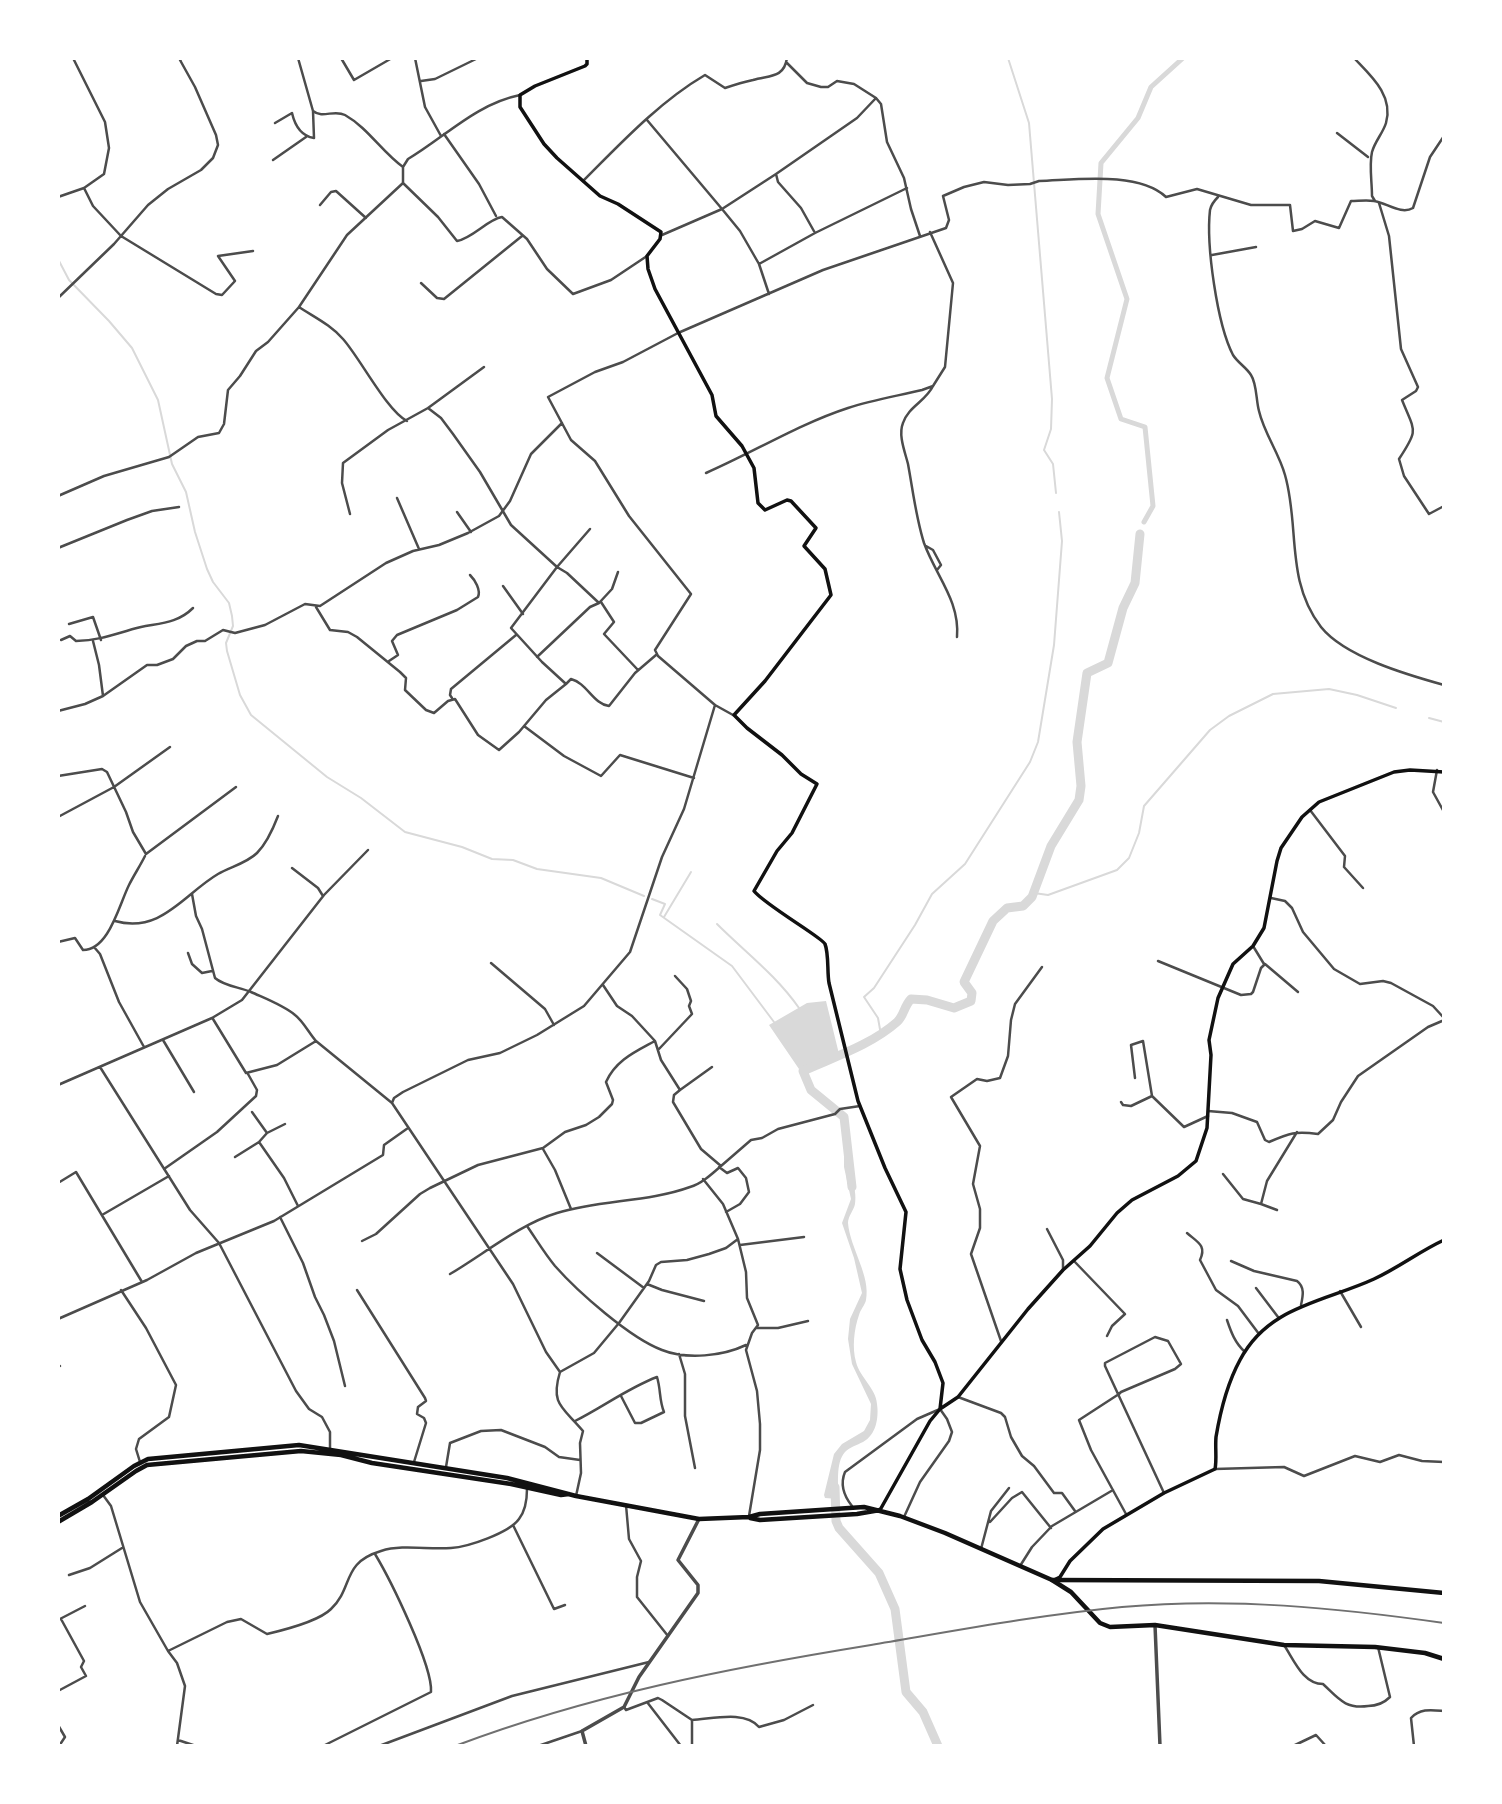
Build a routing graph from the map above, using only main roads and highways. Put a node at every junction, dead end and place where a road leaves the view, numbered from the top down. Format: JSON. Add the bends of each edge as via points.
{"nodes":[{"id":1,"x":587,"y":58,"type":"edge"},
{"id":2,"x":1444,"y":772,"type":"edge"},
{"id":3,"x":1444,"y":1240,"type":"edge"},
{"id":4,"x":940,"y":1409,"type":"junction"},
{"id":5,"x":527,"y":1485,"type":"junction"},
{"id":6,"x":102,"y":1493,"type":"junction"},
{"id":7,"x":880,"y":1510,"type":"junction"},
{"id":8,"x":58,"y":1516,"type":"edge"},
{"id":9,"x":749,"y":1517,"type":"junction"},
{"id":10,"x":58,"y":1522,"type":"edge"},
{"id":11,"x":1052,"y":1580,"type":"junction"},
{"id":12,"x":1444,"y":1593,"type":"edge"},
{"id":13,"x":1444,"y":1659,"type":"edge"}],
"edges":[{"from":1,"to":4,"type":"main road","via":[[585,66],[520,95],[520,107],[544,145],[600,197],[658,229],[662,235],[647,256],[655,289],[712,395],[716,416],[754,468],[758,503],[765,510],[791,501],[814,525],[804,546],[825,569],[831,595],[734,715],[817,785],[754,891],[824,941],[828,976],[860,1106],[906,1212],[900,1269],[922,1340],[943,1383]]},
{"from":2,"to":4,"type":"main road","via":[[1394,772],[1335,794],[1310,809],[1281,848],[1264,928],[1233,964],[1223,987],[1209,1040],[1208,1114],[1196,1161],[1132,1200],[1063,1270],[958,1397]]},
{"from":3,"to":11,"type":"main road","via":[[1373,1279],[1278,1317],[1245,1352],[1232,1381],[1216,1436],[1214,1469],[1126,1514],[1096,1535],[1060,1577]]},
{"from":4,"to":7,"type":"main road"},
{"from":5,"to":6,"type":"main road","via":[[302,1451],[153,1464]]},
{"from":5,"to":6,"type":"main road","via":[[446,1467],[299,1445],[140,1462]]},
{"from":5,"to":9,"type":"main road","via":[[699,1519]]},
{"from":6,"to":8,"type":"main road"},
{"from":6,"to":10,"type":"main road"},
{"from":7,"to":9,"type":"main road"},
{"from":7,"to":9,"type":"main road","via":[[760,1520]]},
{"from":7,"to":11,"type":"main road"},
{"from":11,"to":12,"type":"main road","via":[[1319,1581]]},
{"from":11,"to":13,"type":"main road","via":[[1110,1627],[1155,1625],[1284,1645],[1378,1647]]}]}
